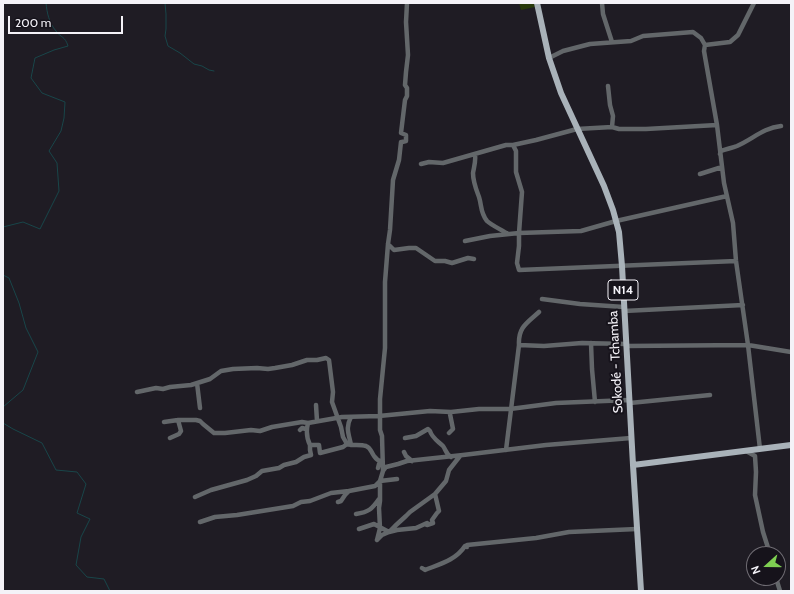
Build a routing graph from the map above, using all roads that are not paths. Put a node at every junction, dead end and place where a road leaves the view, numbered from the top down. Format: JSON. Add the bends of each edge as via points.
{"nodes":[{"id":1,"x":407,"y":3,"type":"edge"},
{"id":2,"x":537,"y":3,"type":"edge"},
{"id":3,"x":602,"y":3,"type":"edge"},
{"id":4,"x":754,"y":3,"type":"edge"},
{"id":5,"x":612,"y":42,"type":"junction"},
{"id":6,"x":705,"y":45,"type":"junction"},
{"id":7,"x":549,"y":58,"type":"junction"},
{"id":8,"x":608,"y":86,"type":"dead end"},
{"id":9,"x":717,"y":125,"type":"junction"},
{"id":10,"x":781,"y":126,"type":"dead end"},
{"id":11,"x":612,"y":127,"type":"junction"},
{"id":12,"x":578,"y":129,"type":"junction"},
{"id":13,"x":512,"y":145,"type":"junction"},
{"id":14,"x":720,"y":154,"type":"junction"},
{"id":15,"x":475,"y":155,"type":"junction"},
{"id":16,"x":421,"y":164,"type":"dead end"},
{"id":17,"x":722,"y":167,"type":"junction"},
{"id":18,"x":700,"y":174,"type":"dead end"},
{"id":19,"x":727,"y":196,"type":"junction"},
{"id":20,"x":616,"y":221,"type":"junction"},
{"id":21,"x":519,"y":233,"type":"junction"},
{"id":22,"x":508,"y":234,"type":"junction"},
{"id":23,"x":465,"y":241,"type":"dead end"},
{"id":24,"x":388,"y":244,"type":"junction"},
{"id":25,"x":474,"y":259,"type":"dead end"},
{"id":26,"x":736,"y":261,"type":"junction"},
{"id":27,"x":622,"y":266,"type":"junction"},
{"id":28,"x":542,"y":299,"type":"dead end"},
{"id":29,"x":743,"y":305,"type":"junction"},
{"id":30,"x":624,"y":309,"type":"junction"},
{"id":31,"x":539,"y":312,"type":"dead end"},
{"id":32,"x":591,"y":343,"type":"junction"},
{"id":33,"x":518,"y":345,"type":"junction"},
{"id":34,"x":626,"y":345,"type":"junction"},
{"id":35,"x":748,"y":345,"type":"junction"},
{"id":36,"x":791,"y":352,"type":"edge"},
{"id":37,"x":197,"y":383,"type":"junction"},
{"id":38,"x":137,"y":392,"type":"dead end"},
{"id":39,"x":710,"y":395,"type":"dead end"},
{"id":40,"x":629,"y":401,"type":"junction"},
{"id":41,"x":595,"y":402,"type":"junction"},
{"id":42,"x":316,"y":405,"type":"dead end"},
{"id":43,"x":200,"y":408,"type":"dead end"},
{"id":44,"x":510,"y":409,"type":"junction"},
{"id":45,"x":430,"y":411,"type":"junction"},
{"id":46,"x":452,"y":412,"type":"junction"},
{"id":47,"x":411,"y":413,"type":"junction"},
{"id":48,"x":379,"y":416,"type":"junction"},
{"id":49,"x":427,"y":416,"type":"dead end"},
{"id":50,"x":351,"y":417,"type":"junction"},
{"id":51,"x":337,"y":418,"type":"junction"},
{"id":52,"x":415,"y":418,"type":"dead end"},
{"id":53,"x":178,"y":420,"type":"junction"},
{"id":54,"x":317,"y":421,"type":"junction"},
{"id":55,"x":164,"y":422,"type":"dead end"},
{"id":56,"x":308,"y":423,"type":"junction"},
{"id":57,"x":306,"y":429,"type":"junction"},
{"id":58,"x":300,"y":430,"type":"dead end"},
{"id":59,"x":449,"y":433,"type":"dead end"},
{"id":60,"x":170,"y":437,"type":"dead end"},
{"id":61,"x":405,"y":438,"type":"dead end"},
{"id":62,"x":632,"y":438,"type":"junction"},
{"id":63,"x":349,"y":444,"type":"junction"},
{"id":64,"x":310,"y":445,"type":"junction"},
{"id":65,"x":791,"y":445,"type":"edge"},
{"id":66,"x":760,"y":449,"type":"junction"},
{"id":67,"x":506,"y":450,"type":"junction"},
{"id":68,"x":744,"y":450,"type":"junction"},
{"id":69,"x":404,"y":452,"type":"dead end"},
{"id":70,"x":320,"y":453,"type":"junction"},
{"id":71,"x":311,"y":455,"type":"junction"},
{"id":72,"x":460,"y":456,"type":"junction"},
{"id":73,"x":451,"y":457,"type":"junction"},
{"id":74,"x":412,"y":461,"type":"junction"},
{"id":75,"x":382,"y":462,"type":"junction"},
{"id":76,"x":633,"y":465,"type":"junction"},
{"id":77,"x":378,"y":468,"type":"dead end"},
{"id":78,"x":383,"y":471,"type":"junction"},
{"id":79,"x":397,"y":479,"type":"dead end"},
{"id":80,"x":380,"y":481,"type":"junction"},
{"id":81,"x":349,"y":491,"type":"junction"},
{"id":82,"x":435,"y":494,"type":"junction"},
{"id":83,"x":195,"y":497,"type":"dead end"},
{"id":84,"x":379,"y":499,"type":"junction"},
{"id":85,"x":338,"y":502,"type":"dead end"},
{"id":86,"x":356,"y":514,"type":"dead end"},
{"id":87,"x":200,"y":522,"type":"dead end"},
{"id":88,"x":380,"y":528,"type":"junction"},
{"id":89,"x":359,"y":529,"type":"dead end"},
{"id":90,"x":637,"y":529,"type":"junction"},
{"id":91,"x":389,"y":532,"type":"junction"},
{"id":92,"x":767,"y":546,"type":"edge"},
{"id":93,"x":422,"y":568,"type":"dead end"},
{"id":94,"x":641,"y":591,"type":"edge"}],
"edges":[{"from":1,"to":24,"type":"street","via":[[407,96],[401,133],[406,135],[406,141],[401,142],[393,180]]},
{"from":2,"to":7,"type":"main road","name":"Sokodé - Tchamba","number":"N14"},
{"from":3,"to":5,"type":"street"},
{"from":4,"to":6,"type":"street","via":[[738,36],[730,42]]},
{"from":5,"to":6,"type":"street","via":[[631,41],[643,36],[693,32]]},
{"from":5,"to":7,"type":"street","via":[[590,44],[563,51]]},
{"from":6,"to":9,"type":"street","via":[[710,92]]},
{"from":7,"to":12,"type":"main road","name":"Sokodé - Tchamba","number":"N14"},
{"from":8,"to":11,"type":"street","via":[[613,116]]},
{"from":9,"to":11,"type":"street","via":[[646,130]]},
{"from":9,"to":14,"type":"street"},
{"from":10,"to":14,"type":"street","via":[[763,131],[736,147],[721,151]]},
{"from":11,"to":12,"type":"street"},
{"from":12,"to":13,"type":"street"},
{"from":12,"to":20,"type":"main road","name":"Sokodé - Tchamba","number":"N14","via":[[604,186]]},
{"from":13,"to":15,"type":"street"},
{"from":13,"to":21,"type":"street","via":[[516,151],[516,172],[522,192]]},
{"from":14,"to":17,"type":"street"},
{"from":15,"to":16,"type":"street","via":[[444,163]]},
{"from":15,"to":22,"type":"street","via":[[473,174],[481,209],[488,222]]},
{"from":17,"to":18,"type":"street"},
{"from":17,"to":19,"type":"street"},
{"from":19,"to":20,"type":"street"},
{"from":19,"to":26,"type":"street","via":[[733,223]]},
{"from":20,"to":21,"type":"street","via":[[581,231]]},
{"from":20,"to":27,"type":"main road","name":"Sokodé - Tchamba","number":"N14"},
{"from":21,"to":22,"type":"street"},
{"from":21,"to":27,"type":"street","via":[[519,270]]},
{"from":22,"to":23,"type":"street"},
{"from":24,"to":25,"type":"street","via":[[394,250],[416,248],[435,260],[452,263],[468,258]]},
{"from":24,"to":48,"type":"street","via":[[385,348]]},
{"from":26,"to":27,"type":"street"},
{"from":26,"to":29,"type":"street"},
{"from":27,"to":30,"type":"main road","name":"Sokodé - Tchamba","number":"N14"},
{"from":28,"to":30,"type":"street"},
{"from":29,"to":30,"type":"street"},
{"from":29,"to":35,"type":"street"},
{"from":30,"to":34,"type":"main road","name":"Sokodé - Tchamba","number":"N14"},
{"from":31,"to":33,"type":"street","via":[[524,325]]},
{"from":32,"to":33,"type":"street"},
{"from":32,"to":34,"type":"street"},
{"from":32,"to":41,"type":"street"},
{"from":33,"to":44,"type":"street"},
{"from":34,"to":35,"type":"street"},
{"from":34,"to":40,"type":"main road","name":"Sokodé - Tchamba","number":"N14"},
{"from":35,"to":36,"type":"street"},
{"from":35,"to":66,"type":"street"},
{"from":37,"to":38,"type":"street"},
{"from":37,"to":43,"type":"street"},
{"from":37,"to":51,"type":"street","via":[[210,379],[221,371],[268,369],[326,358],[329,360],[332,402]]},
{"from":39,"to":40,"type":"street"},
{"from":40,"to":41,"type":"street"},
{"from":40,"to":62,"type":"main road","name":"Sokodé - Tchamba","number":"N14"},
{"from":41,"to":44,"type":"street","via":[[556,403]]},
{"from":42,"to":54,"type":"street"},
{"from":44,"to":46,"type":"street"},
{"from":44,"to":67,"type":"street"},
{"from":45,"to":46,"type":"street"},
{"from":45,"to":47,"type":"street"},
{"from":45,"to":49,"type":"street"},
{"from":46,"to":59,"type":"street","via":[[450,414],[453,429]]},
{"from":47,"to":48,"type":"street"},
{"from":47,"to":52,"type":"street"},
{"from":48,"to":50,"type":"street"},
{"from":48,"to":75,"type":"street"},
{"from":50,"to":51,"type":"street"},
{"from":50,"to":63,"type":"street","via":[[348,423]]},
{"from":51,"to":54,"type":"street"},
{"from":51,"to":63,"type":"street","via":[[343,438]]},
{"from":53,"to":55,"type":"street"},
{"from":53,"to":56,"type":"street","via":[[200,421],[214,433],[260,431]]},
{"from":53,"to":60,"type":"street","via":[[181,431]]},
{"from":54,"to":56,"type":"street"},
{"from":56,"to":57,"type":"street"},
{"from":57,"to":58,"type":"street"},
{"from":57,"to":64,"type":"street"},
{"from":61,"to":73,"type":"street","via":[[416,436],[428,429]]},
{"from":62,"to":67,"type":"street"},
{"from":62,"to":76,"type":"main road","name":"Sokodé - Tchamba","number":"N14"},
{"from":63,"to":70,"type":"street"},
{"from":63,"to":75,"type":"street","via":[[367,446],[375,458]]},
{"from":64,"to":70,"type":"street","via":[[319,445]]},
{"from":64,"to":71,"type":"street"},
{"from":65,"to":66,"type":"main road"},
{"from":66,"to":68,"type":"main road"},
{"from":67,"to":72,"type":"street"},
{"from":68,"to":76,"type":"main road"},
{"from":68,"to":92,"type":"street","via":[[755,456],[755,495]]},
{"from":69,"to":74,"type":"street"},
{"from":70,"to":71,"type":"street"},
{"from":71,"to":83,"type":"street"},
{"from":72,"to":73,"type":"street"},
{"from":72,"to":82,"type":"street","via":[[449,470],[446,481]]},
{"from":73,"to":74,"type":"street"},
{"from":74,"to":78,"type":"street","via":[[389,465]]},
{"from":75,"to":77,"type":"street"},
{"from":75,"to":78,"type":"street"},
{"from":76,"to":90,"type":"main road","name":"Sokodé - Tchamba","number":"N14"},
{"from":78,"to":80,"type":"street"},
{"from":79,"to":80,"type":"street"},
{"from":80,"to":81,"type":"street","via":[[376,486]]},
{"from":80,"to":84,"type":"street"},
{"from":81,"to":85,"type":"street"},
{"from":81,"to":87,"type":"street","via":[[293,506],[215,517]]},
{"from":82,"to":91,"type":"street","via":[[410,512]]},
{"from":82,"to":91,"type":"street","via":[[439,512],[432,520],[433,523]]},
{"from":84,"to":86,"type":"street","via":[[368,512]]},
{"from":84,"to":88,"type":"street"},
{"from":88,"to":89,"type":"street","via":[[374,524]]},
{"from":88,"to":91,"type":"street"},
{"from":88,"to":91,"type":"street","via":[[377,540]]},
{"from":90,"to":93,"type":"street","via":[[569,532],[467,545],[449,560],[425,570]]},
{"from":90,"to":94,"type":"main road","name":"Sokodé - Tchamba","number":"N14"}]}
